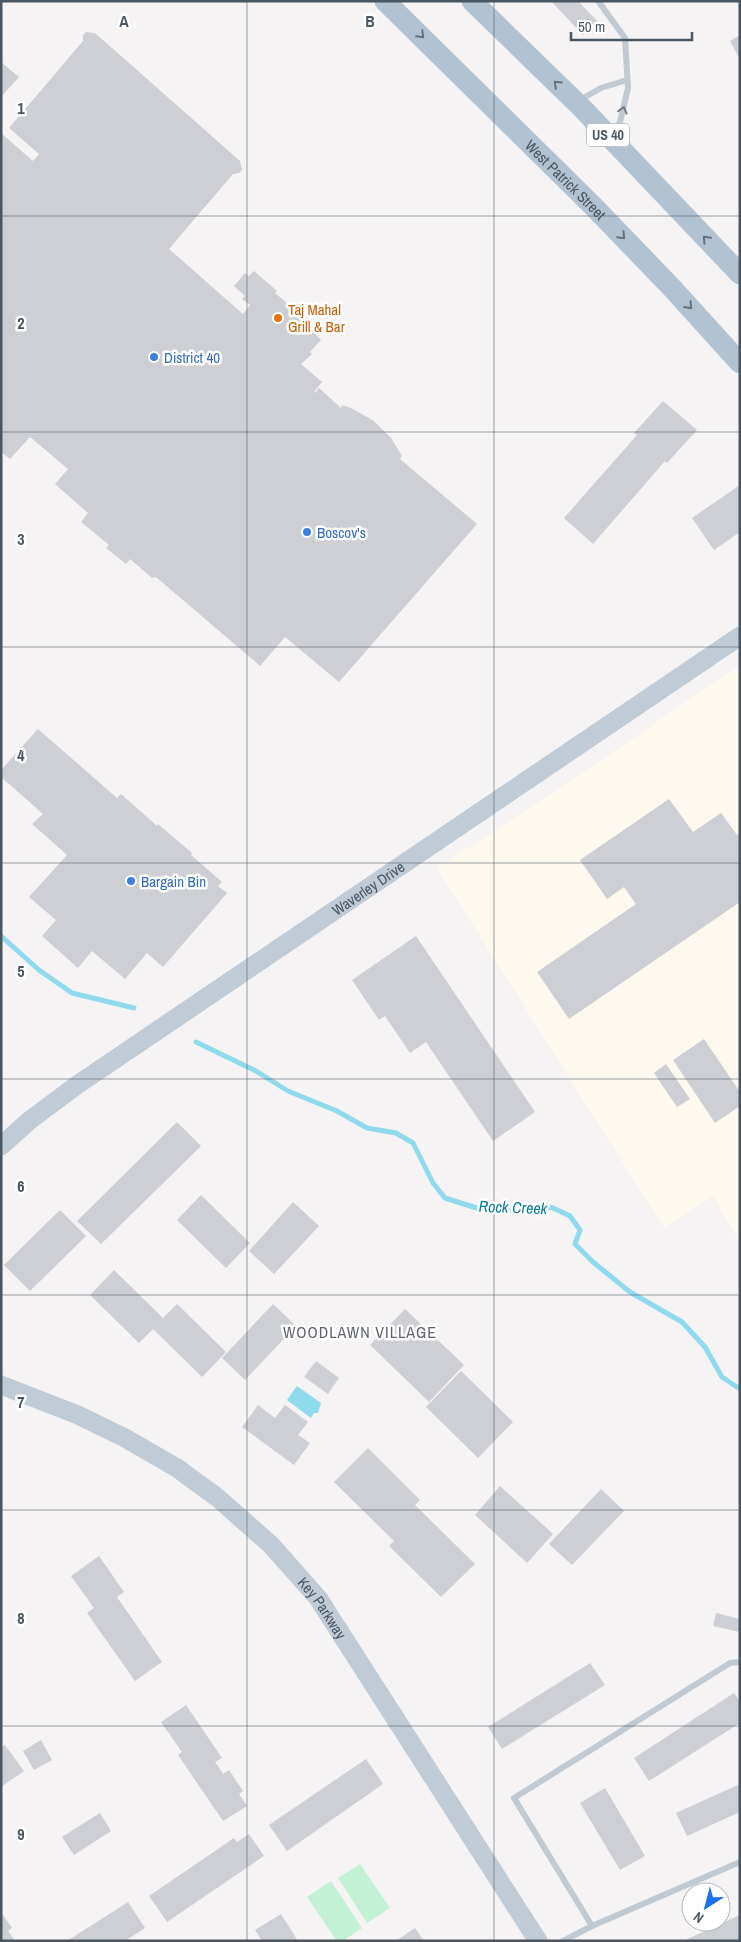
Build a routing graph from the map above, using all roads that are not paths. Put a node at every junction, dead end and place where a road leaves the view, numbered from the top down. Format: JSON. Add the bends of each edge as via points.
{"nodes":[{"id":1,"x":385,"y":1,"type":"edge"},
{"id":2,"x":472,"y":1,"type":"edge"},
{"id":3,"x":598,"y":1,"type":"edge"},
{"id":4,"x":627,"y":80,"type":"junction"},
{"id":5,"x":576,"y":102,"type":"junction"},
{"id":6,"x":610,"y":138,"type":"junction"},
{"id":7,"x":740,"y":274,"type":"edge"},
{"id":8,"x":740,"y":363,"type":"edge"},
{"id":9,"x":740,"y":636,"type":"edge"},
{"id":10,"x":1,"y":1146,"type":"edge"},
{"id":11,"x":1,"y":1385,"type":"edge"},
{"id":12,"x":740,"y":1662,"type":"edge"},
{"id":13,"x":740,"y":1862,"type":"edge"},
{"id":14,"x":592,"y":1926,"type":"junction"},
{"id":15,"x":538,"y":1941,"type":"edge"},
{"id":16,"x":563,"y":1941,"type":"edge"}],
"edges":[{"from":1,"to":8,"type":"main road","name":"West Patrick Street","one_way":true,"via":[[593,206]]},
{"from":5,"to":2,"type":"main road","number":"US 40","one_way":true},
{"from":3,"to":4,"type":"lane","via":[[625,38]]},
{"from":4,"to":5,"type":"lane","via":[[602,88]]},
{"from":6,"to":4,"type":"lane","one_way":true,"via":[[625,108]]},
{"from":5,"to":6,"type":"main road","number":"US 40"},
{"from":7,"to":6,"type":"main road","number":"US 40","one_way":true},
{"from":9,"to":10,"type":"street","name":"Waverley Drive","via":[[77,1085]]},
{"from":11,"to":15,"type":"street","name":"Key Parkway","via":[[78,1415],[177,1468],[218,1498],[271,1545],[318,1598]]},
{"from":12,"to":14,"type":"lane","via":[[722,1668],[514,1798]]},
{"from":13,"to":14,"type":"lane"},
{"from":14,"to":16,"type":"lane"}]}
